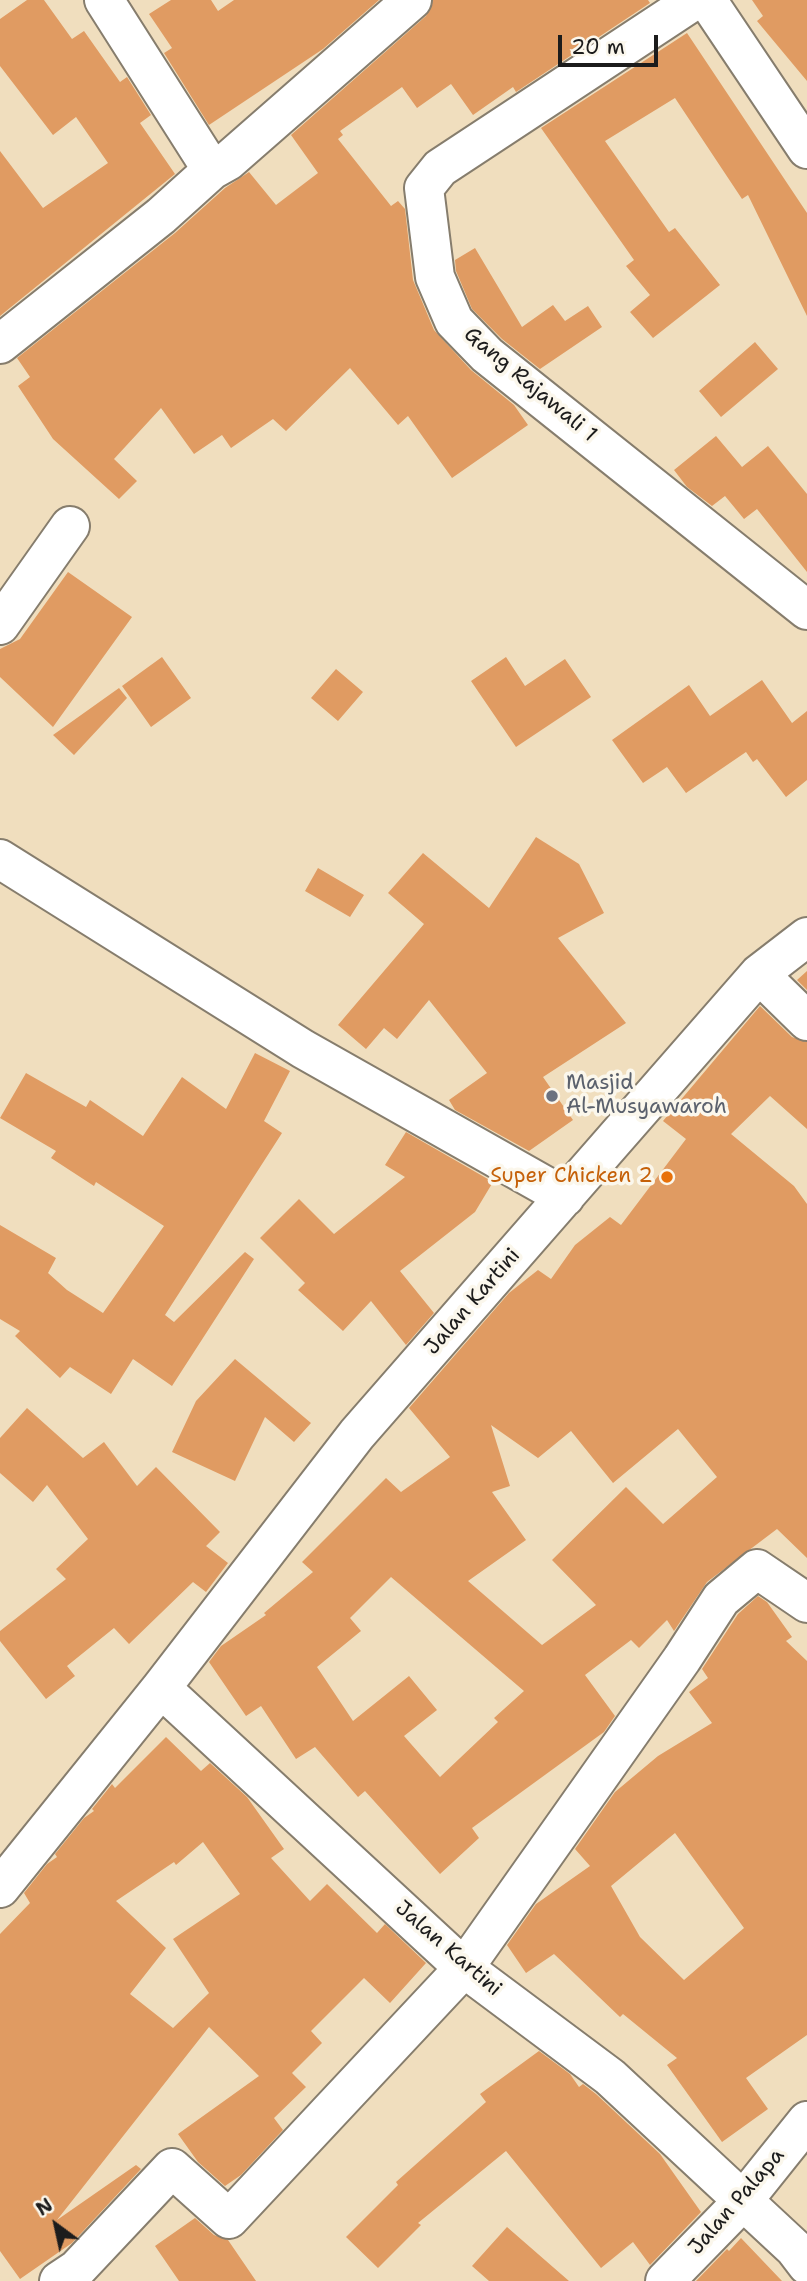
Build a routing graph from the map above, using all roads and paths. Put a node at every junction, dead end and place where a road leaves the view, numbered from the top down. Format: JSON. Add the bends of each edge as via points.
{"nodes":[{"id":1,"x":104,"y":0,"type":"edge"},
{"id":2,"x":412,"y":0,"type":"edge"},
{"id":3,"x":695,"y":0,"type":"edge"},
{"id":4,"x":707,"y":0,"type":"edge"},
{"id":5,"x":807,"y":149,"type":"edge"},
{"id":6,"x":212,"y":170,"type":"junction"},
{"id":7,"x":0,"y":344,"type":"edge"},
{"id":8,"x":70,"y":526,"type":"dead end"},
{"id":9,"x":807,"y":610,"type":"edge"},
{"id":10,"x":0,"y":625,"type":"edge"},
{"id":11,"x":0,"y":859,"type":"edge"},
{"id":12,"x":807,"y":937,"type":"edge"},
{"id":13,"x":759,"y":974,"type":"junction"},
{"id":14,"x":807,"y":1021,"type":"edge"},
{"id":15,"x":565,"y":1197,"type":"junction"},
{"id":16,"x":807,"y":1603,"type":"edge"},
{"id":17,"x":162,"y":1688,"type":"junction"},
{"id":18,"x":0,"y":1888,"type":"edge"},
{"id":19,"x":464,"y":1968,"type":"junction"},
{"id":20,"x":807,"y":2121,"type":"edge"},
{"id":21,"x":742,"y":2202,"type":"junction"},
{"id":22,"x":807,"y":2265,"type":"edge"},
{"id":23,"x":59,"y":2281,"type":"edge"},
{"id":24,"x":665,"y":2281,"type":"edge"}],
"edges":[{"from":1,"to":6,"type":"street"},
{"from":2,"to":6,"type":"street","via":[[228,161]]},
{"from":3,"to":9,"type":"street","name":"Gang Rajawali 1","via":[[440,168],[424,188],[435,277],[454,321],[487,355]]},
{"from":4,"to":5,"type":"street"},
{"from":6,"to":7,"type":"street"},
{"from":8,"to":10,"type":"street"},
{"from":11,"to":15,"type":"street","via":[[303,1049]]},
{"from":12,"to":13,"type":"street","name":"Jalan Kartini"},
{"from":13,"to":14,"type":"street"},
{"from":13,"to":15,"type":"street","name":"Jalan Kartini"},
{"from":15,"to":17,"type":"street","name":"Jalan Kartini","via":[[357,1434]]},
{"from":16,"to":19,"type":"street","via":[[757,1569],[720,1599]]},
{"from":17,"to":18,"type":"street","name":"Jalan Kartini"},
{"from":17,"to":19,"type":"street","name":"Jalan Kartini"},
{"from":19,"to":21,"type":"street","name":"Jalan Kartini","via":[[610,2077]]},
{"from":19,"to":23,"type":"street","via":[[229,2219],[172,2168],[77,2269]]},
{"from":20,"to":21,"type":"street","name":"Jalan Palapa"},
{"from":21,"to":22,"type":"street","name":"Jalan Kartini"},
{"from":21,"to":24,"type":"street","name":"Jalan Palapa"}]}
